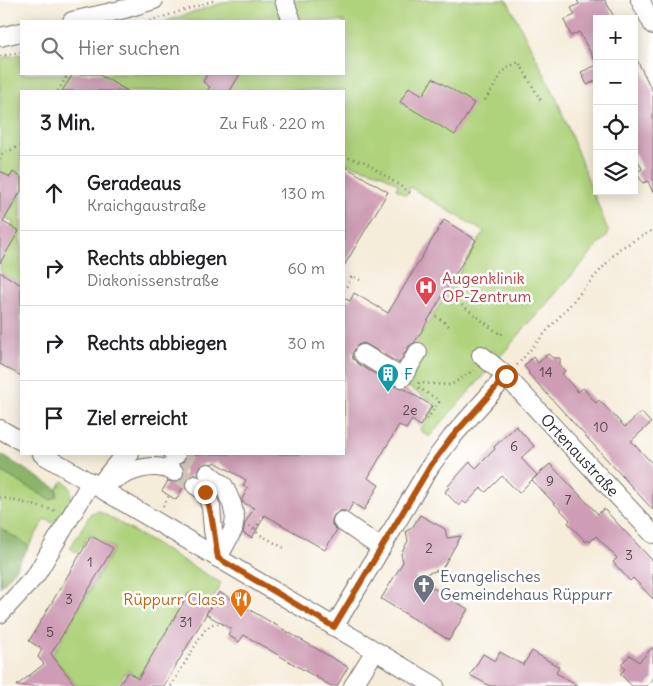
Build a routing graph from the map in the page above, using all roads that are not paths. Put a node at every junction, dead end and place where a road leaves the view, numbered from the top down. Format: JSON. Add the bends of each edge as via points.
{"nodes":[{"id":1,"x":154,"y":0,"type":"edge"},
{"id":2,"x":284,"y":0,"type":"edge"},
{"id":3,"x":640,"y":0,"type":"edge"},
{"id":4,"x":76,"y":20,"type":"edge"},
{"id":5,"x":292,"y":20,"type":"edge"},
{"id":6,"x":653,"y":25,"type":"edge"},
{"id":7,"x":20,"y":32,"type":"edge"},
{"id":8,"x":0,"y":37,"type":"edge"},
{"id":9,"x":418,"y":352,"type":"dead end"},
{"id":10,"x":363,"y":354,"type":"dead end"},
{"id":11,"x":479,"y":361,"type":"road end"},
{"id":12,"x":506,"y":376,"type":"junction"},
{"id":13,"x":0,"y":429,"type":"edge"},
{"id":14,"x":20,"y":440,"type":"edge"},
{"id":15,"x":44,"y":455,"type":"edge"},
{"id":16,"x":128,"y":455,"type":"edge"},
{"id":17,"x":174,"y":472,"type":"tunnel mouth"},
{"id":18,"x":202,"y":479,"type":"tunnel mouth"},
{"id":19,"x":94,"y":485,"type":"junction"},
{"id":20,"x":342,"y":521,"type":"dead end"},
{"id":21,"x":653,"y":534,"type":"edge"},
{"id":22,"x":381,"y":548,"type":"junction"},
{"id":23,"x":218,"y":558,"type":"junction"},
{"id":24,"x":0,"y":614,"type":"edge"},
{"id":25,"x":334,"y":627,"type":"junction"},
{"id":26,"x":375,"y":650,"type":"junction"},
{"id":27,"x":353,"y":686,"type":"edge"},
{"id":28,"x":435,"y":686,"type":"edge"}],
"edges":[{"from":1,"to":4,"type":"street"},
{"from":2,"to":5,"type":"street"},
{"from":3,"to":6,"type":"street"},
{"from":7,"to":8,"type":"street"},
{"from":9,"to":10,"type":"street","via":[[402,378]]},
{"from":11,"to":12,"type":"street","name":"Ortenaustraße"},
{"from":12,"to":21,"type":"street","name":"Ortenaustraße"},
{"from":12,"to":22,"type":"street","via":[[431,465]]},
{"from":13,"to":14,"type":"street"},
{"from":15,"to":19,"type":"street"},
{"from":16,"to":19,"type":"street"},
{"from":17,"to":19,"type":"street","via":[[158,467],[140,468]]},
{"from":18,"to":23,"type":"street","via":[[224,486],[235,518],[233,530]]},
{"from":19,"to":23,"type":"street"},
{"from":19,"to":24,"type":"street","via":[[70,517],[36,575]]},
{"from":20,"to":22,"type":"street"},
{"from":22,"to":25,"type":"street"},
{"from":23,"to":25,"type":"street"},
{"from":25,"to":26,"type":"street"},
{"from":26,"to":27,"type":"street"},
{"from":26,"to":28,"type":"street"}]}
